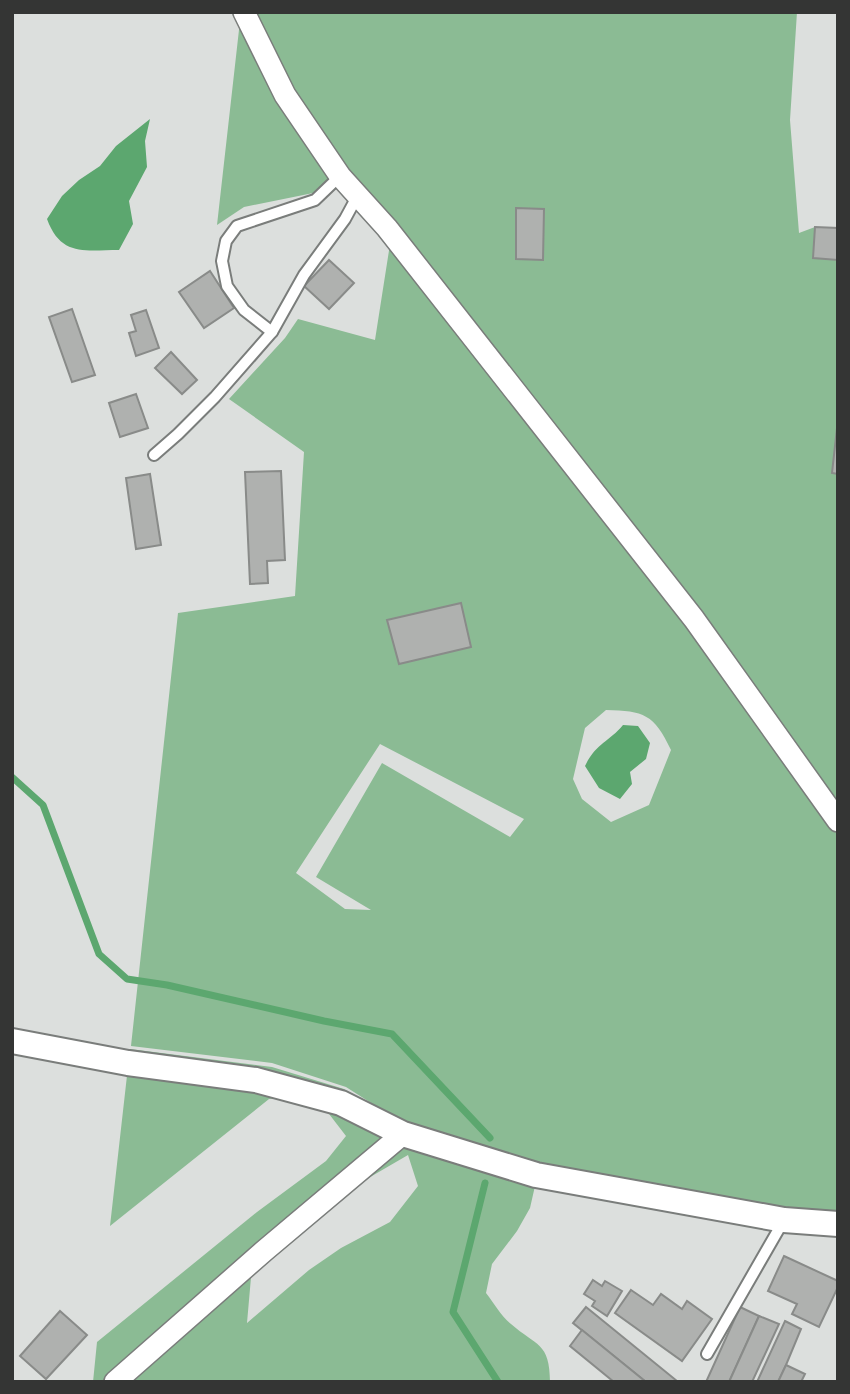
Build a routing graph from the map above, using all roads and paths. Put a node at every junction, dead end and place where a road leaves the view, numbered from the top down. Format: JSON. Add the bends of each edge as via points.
{"nodes":[{"id":1,"x":244,"y":12,"type":"edge"},
{"id":2,"x":340,"y":176,"type":"junction"},
{"id":3,"x":358,"y":195,"type":"junction"},
{"id":4,"x":272,"y":332,"type":"junction"},
{"id":5,"x":153,"y":455,"type":"dead end"},
{"id":6,"x":838,"y":821,"type":"edge"},
{"id":7,"x":12,"y":1041,"type":"edge"},
{"id":8,"x":404,"y":1134,"type":"junction"},
{"id":9,"x":784,"y":1220,"type":"junction"},
{"id":10,"x":838,"y":1224,"type":"edge"},
{"id":11,"x":707,"y":1354,"type":"dead end"},
{"id":12,"x":115,"y":1382,"type":"edge"}],
"edges":[{"from":1,"to":2,"type":"street","via":[[285,95]]},
{"from":2,"to":3,"type":"street"},
{"from":2,"to":4,"type":"lane","via":[[315,200],[237,226],[226,242],[222,261],[227,286],[244,310]]},
{"from":3,"to":4,"type":"lane"},
{"from":3,"to":6,"type":"street","via":[[694,619]]},
{"from":4,"to":5,"type":"lane","via":[[215,397]]},
{"from":7,"to":8,"type":"street","via":[[256,1080],[341,1103]]},
{"from":8,"to":9,"type":"street","via":[[536,1175]]},
{"from":8,"to":12,"type":"street"},
{"from":9,"to":10,"type":"street"},
{"from":9,"to":11,"type":"lane"}]}
